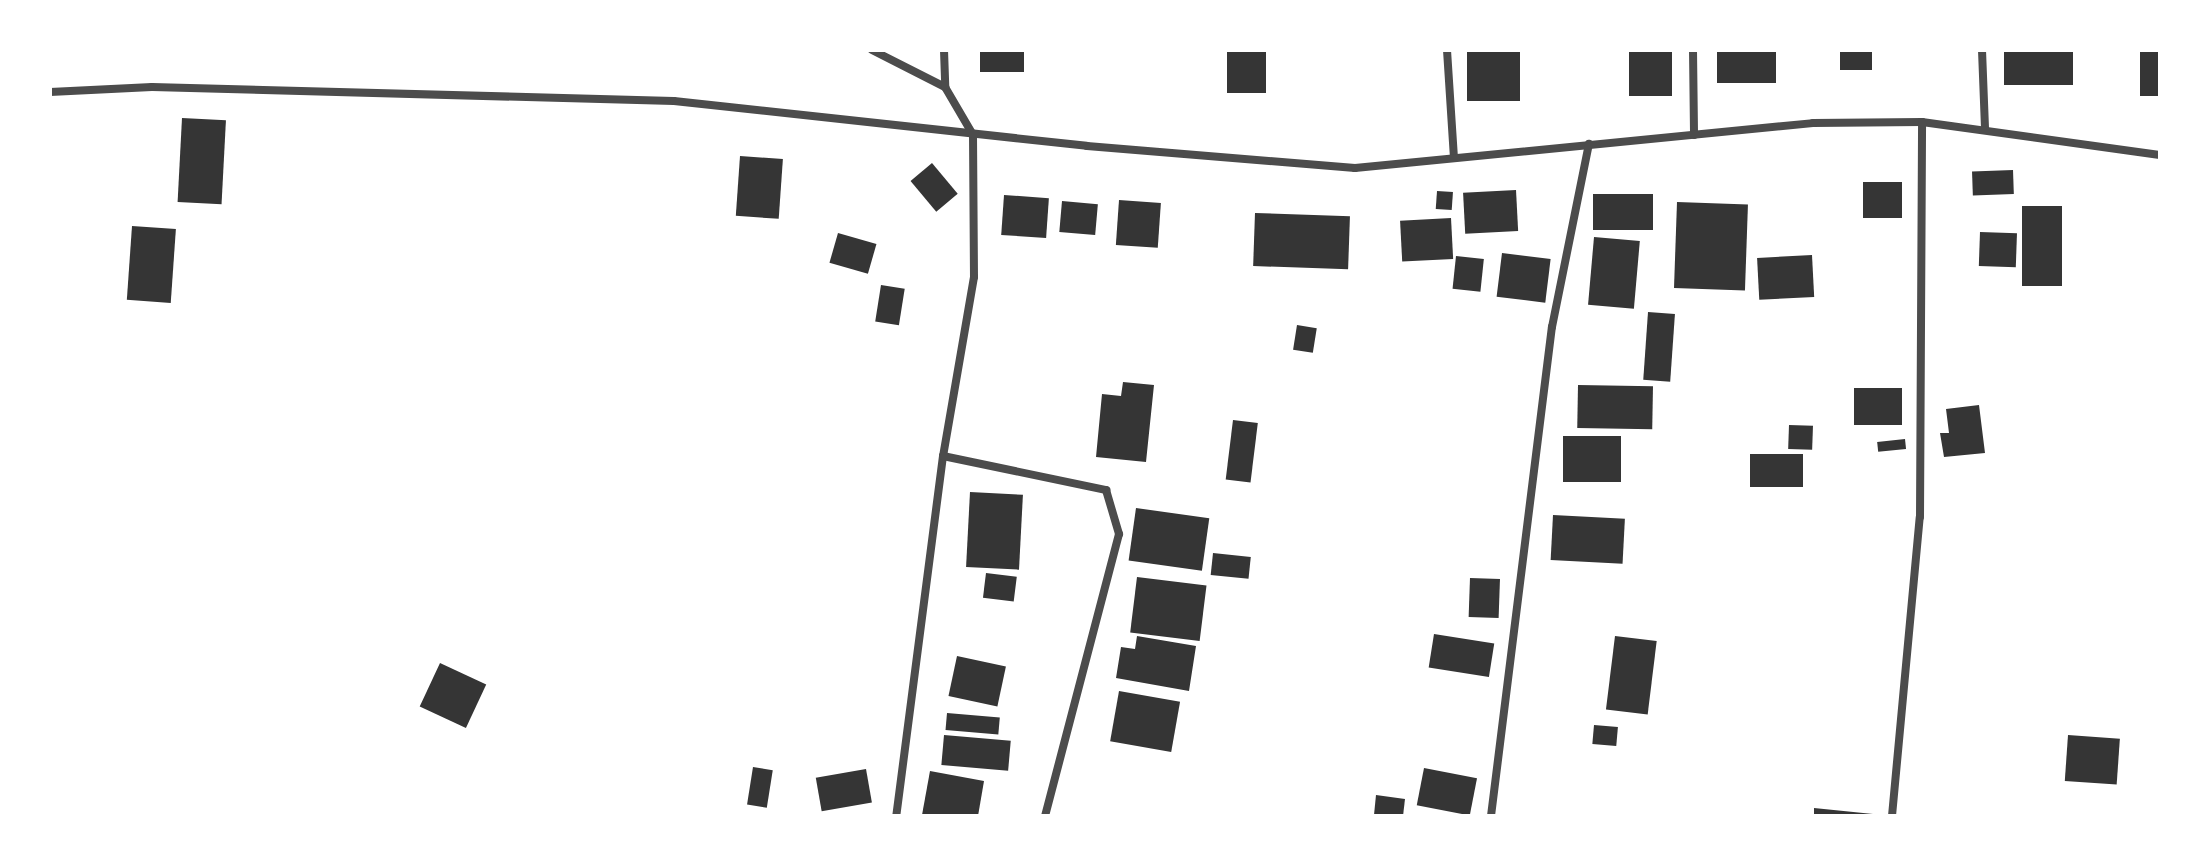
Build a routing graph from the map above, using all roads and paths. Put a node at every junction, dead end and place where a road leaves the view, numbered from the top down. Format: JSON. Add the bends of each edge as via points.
{"nodes":[{"id":1,"x":872,"y":50,"type":"edge"},
{"id":2,"x":944,"y":50,"type":"edge"},
{"id":3,"x":1447,"y":50,"type":"edge"},
{"id":4,"x":1693,"y":50,"type":"edge"},
{"id":5,"x":1982,"y":50,"type":"edge"},
{"id":6,"x":945,"y":87,"type":"junction"},
{"id":7,"x":50,"y":92,"type":"edge"},
{"id":8,"x":1922,"y":122,"type":"junction"},
{"id":9,"x":1985,"y":129,"type":"junction"},
{"id":10,"x":973,"y":135,"type":"junction"},
{"id":11,"x":1694,"y":135,"type":"junction"},
{"id":12,"x":1589,"y":144,"type":"junction"},
{"id":13,"x":2160,"y":155,"type":"edge"},
{"id":14,"x":1454,"y":158,"type":"junction"},
{"id":15,"x":943,"y":456,"type":"junction"},
{"id":16,"x":896,"y":816,"type":"edge"},
{"id":17,"x":1045,"y":816,"type":"edge"},
{"id":18,"x":1491,"y":816,"type":"edge"},
{"id":19,"x":1892,"y":816,"type":"edge"}],
"edges":[{"from":1,"to":6,"type":"street"},
{"from":2,"to":6,"type":"street"},
{"from":3,"to":14,"type":"street"},
{"from":4,"to":11,"type":"street"},
{"from":5,"to":9,"type":"street"},
{"from":6,"to":10,"type":"street"},
{"from":7,"to":10,"type":"street","via":[[152,87],[674,101]]},
{"from":8,"to":9,"type":"street"},
{"from":8,"to":11,"type":"street","via":[[1813,123]]},
{"from":8,"to":19,"type":"street","via":[[1920,517]]},
{"from":9,"to":13,"type":"street"},
{"from":10,"to":14,"type":"street","via":[[1355,168]]},
{"from":10,"to":15,"type":"street","via":[[974,277]]},
{"from":11,"to":12,"type":"street"},
{"from":12,"to":14,"type":"street"},
{"from":12,"to":18,"type":"street","via":[[1552,327]]},
{"from":15,"to":16,"type":"street"},
{"from":15,"to":17,"type":"street","via":[[1106,490],[1119,534]]}]}
